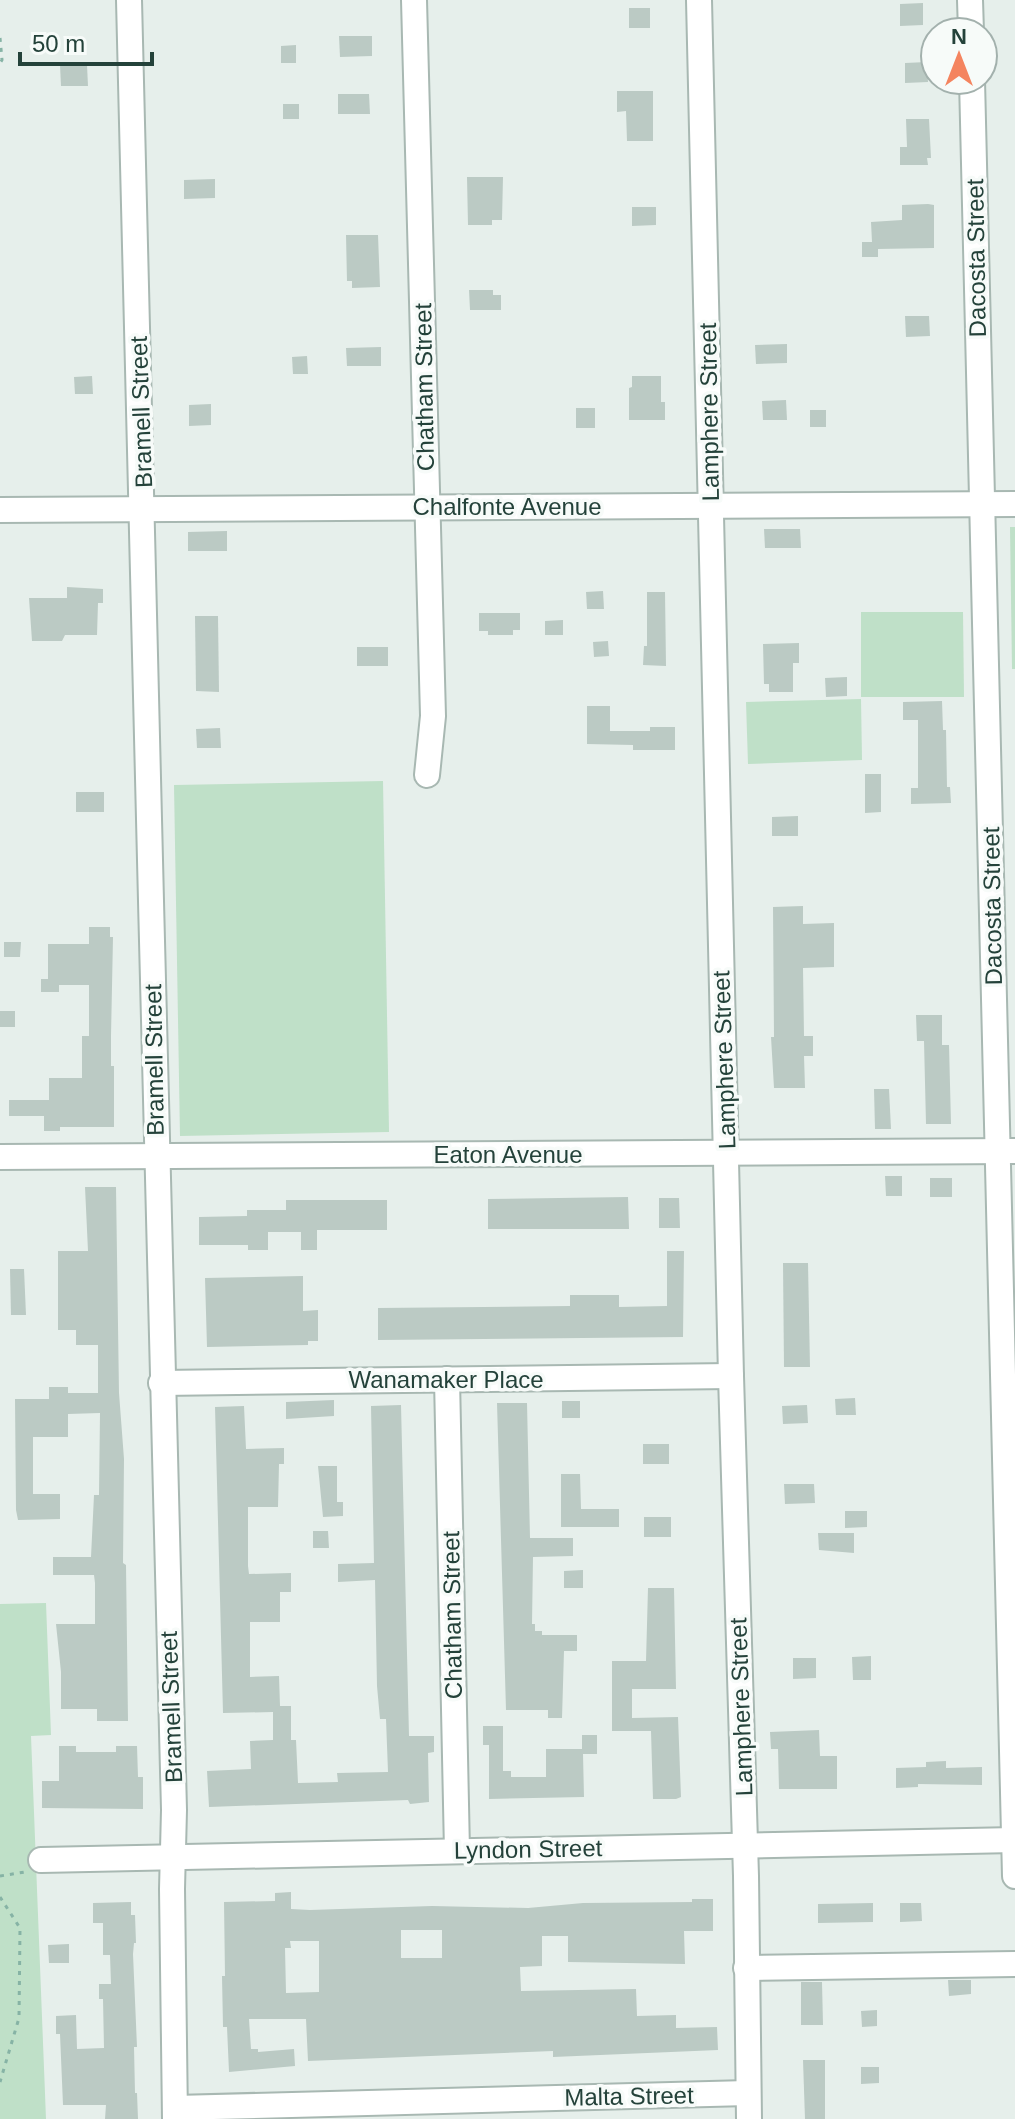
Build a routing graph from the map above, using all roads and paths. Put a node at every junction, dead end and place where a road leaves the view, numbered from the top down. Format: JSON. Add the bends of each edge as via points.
{"nodes":[{"id":1,"x":129,"y":0,"type":"edge"},
{"id":2,"x":414,"y":0,"type":"edge"},
{"id":3,"x":699,"y":0,"type":"edge"},
{"id":4,"x":0,"y":38,"type":"edge"},
{"id":5,"x":0,"y":63,"type":"edge"},
{"id":6,"x":972,"y":96,"type":"edge"},
{"id":7,"x":982,"y":504,"type":"junction"},
{"id":8,"x":1015,"y":504,"type":"edge"},
{"id":9,"x":712,"y":506,"type":"junction"},
{"id":10,"x":427,"y":507,"type":"junction"},
{"id":11,"x":144,"y":509,"type":"junction"},
{"id":12,"x":0,"y":510,"type":"edge"},
{"id":13,"x":427,"y":775,"type":"dead end"},
{"id":14,"x":1006,"y":1151,"type":"edge"},
{"id":15,"x":727,"y":1152,"type":"junction"},
{"id":16,"x":0,"y":1157,"type":"edge"},
{"id":17,"x":155,"y":1157,"type":"junction"},
{"id":18,"x":731,"y":1376,"type":"junction"},
{"id":19,"x":447,"y":1379,"type":"junction"},
{"id":20,"x":161,"y":1383,"type":"junction"},
{"id":21,"x":1015,"y":1840,"type":"edge"},
{"id":22,"x":745,"y":1844,"type":"junction"},
{"id":23,"x":457,"y":1851,"type":"junction"},
{"id":24,"x":173,"y":1857,"type":"junction"},
{"id":25,"x":41,"y":1860,"type":"dead end"},
{"id":26,"x":1015,"y":1876,"type":"edge"},
{"id":27,"x":0,"y":1897,"type":"edge"},
{"id":28,"x":1015,"y":1964,"type":"edge"},
{"id":29,"x":746,"y":1968,"type":"junction"},
{"id":30,"x":0,"y":2082,"type":"edge"},
{"id":31,"x":748,"y":2093,"type":"junction"},
{"id":32,"x":175,"y":2114,"type":"edge"},
{"id":33,"x":749,"y":2119,"type":"edge"}],
"edges":[{"from":1,"to":11,"type":"street","name":"Bramell Street"},
{"from":2,"to":10,"type":"street","name":"Chatham Street"},
{"from":3,"to":9,"type":"street","name":"Lamphere Street"},
{"from":4,"to":5,"type":"path"},
{"from":6,"to":7,"type":"street","name":"Dacosta Street"},
{"from":7,"to":8,"type":"street","name":"Chalfonte Avenue"},
{"from":7,"to":9,"type":"street","name":"Chalfonte Avenue"},
{"from":7,"to":14,"type":"street","name":"Dacosta Street"},
{"from":9,"to":10,"type":"street","name":"Chalfonte Avenue"},
{"from":9,"to":15,"type":"street","name":"Lamphere Street"},
{"from":10,"to":11,"type":"street","name":"Chalfonte Avenue"},
{"from":10,"to":13,"type":"street","name":"Chatham Street","via":[[433,716]]},
{"from":11,"to":12,"type":"street","name":"Chalfonte Avenue"},
{"from":11,"to":17,"type":"street","name":"Bramell Street"},
{"from":14,"to":15,"type":"street","name":"Eaton Avenue"},
{"from":14,"to":21,"type":"street","name":"Dacosta Street"},
{"from":15,"to":17,"type":"street","name":"Eaton Avenue"},
{"from":15,"to":18,"type":"street","name":"Lamphere Street"},
{"from":16,"to":17,"type":"street","name":"Eaton Avenue"},
{"from":17,"to":20,"type":"street","name":"Bramell Street"},
{"from":18,"to":19,"type":"street","name":"Wanamaker Place"},
{"from":18,"to":22,"type":"street","name":"Lamphere Street"},
{"from":19,"to":20,"type":"street","name":"Wanamaker Place"},
{"from":19,"to":23,"type":"street","name":"Chatham Street"},
{"from":20,"to":24,"type":"street","name":"Bramell Street"},
{"from":21,"to":22,"type":"street","name":"Lyndon Street"},
{"from":21,"to":26,"type":"street","name":"Dacosta Street"},
{"from":22,"to":23,"type":"street","name":"Lyndon Street"},
{"from":22,"to":29,"type":"street","name":"Lamphere Street"},
{"from":23,"to":24,"type":"street","name":"Lyndon Street"},
{"from":24,"to":25,"type":"street","name":"Lyndon Street"},
{"from":24,"to":32,"type":"street","name":"Bramell Street"},
{"from":27,"to":30,"type":"path","via":[[20,1928],[19,2018]]},
{"from":28,"to":29,"type":"street"},
{"from":29,"to":31,"type":"street","name":"Lamphere Street"},
{"from":31,"to":32,"type":"street","name":"Malta Street"},
{"from":31,"to":33,"type":"street","name":"Lamphere Street"}]}
